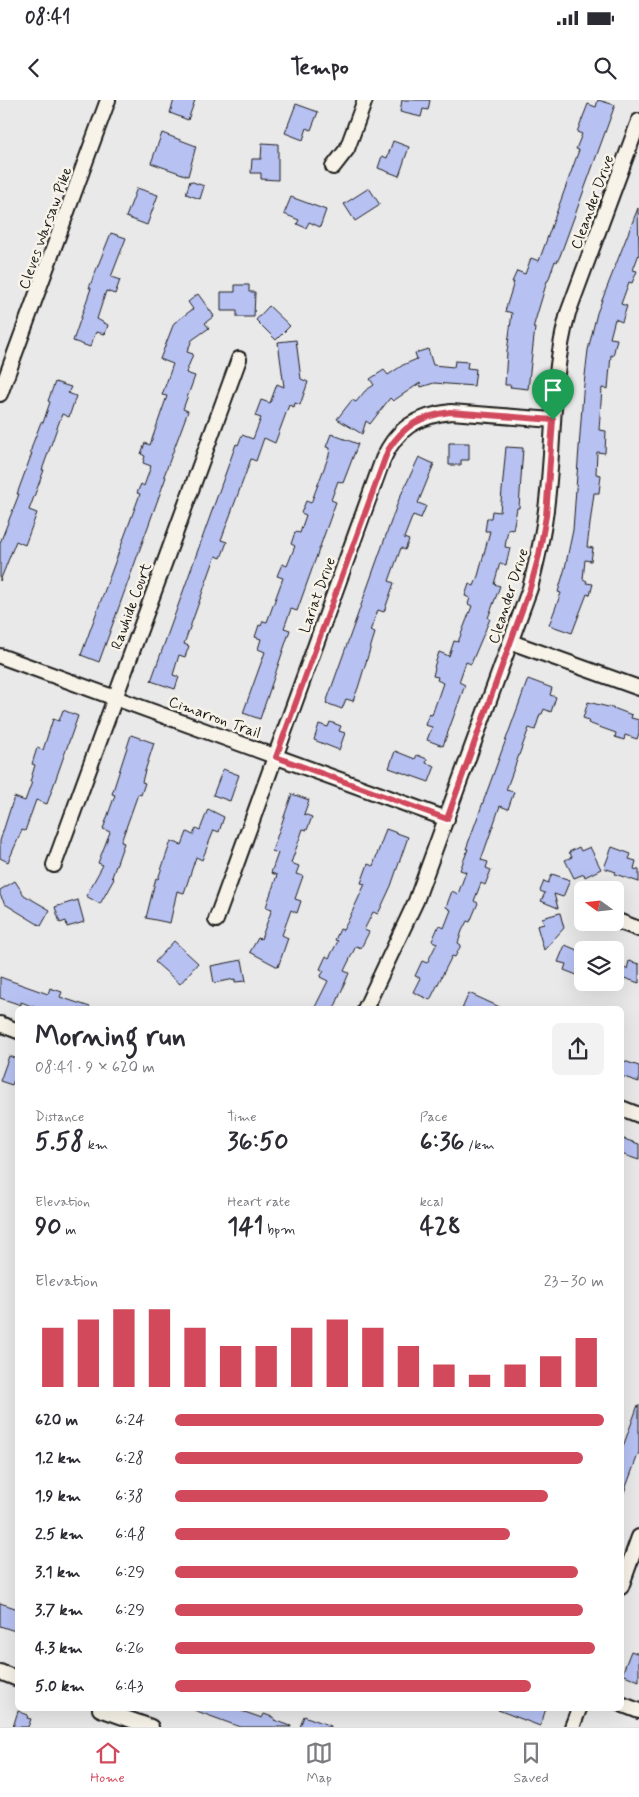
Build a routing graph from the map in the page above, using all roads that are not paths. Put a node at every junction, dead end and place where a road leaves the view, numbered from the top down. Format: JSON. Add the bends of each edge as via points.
{"nodes":[{"id":1,"x":108,"y":100,"type":"edge"},
{"id":2,"x":365,"y":100,"type":"edge"},
{"id":3,"x":639,"y":121,"type":"edge"},
{"id":4,"x":333,"y":167,"type":"dead end"},
{"id":5,"x":239,"y":359,"type":"dead end"},
{"id":6,"x":0,"y":394,"type":"edge"},
{"id":7,"x":553,"y":420,"type":"junction"},
{"id":8,"x":511,"y":642,"type":"junction"},
{"id":9,"x":0,"y":656,"type":"edge"},
{"id":10,"x":639,"y":688,"type":"edge"},
{"id":11,"x":115,"y":698,"type":"junction"},
{"id":12,"x":276,"y":757,"type":"junction"},
{"id":13,"x":447,"y":819,"type":"junction"},
{"id":14,"x":54,"y":866,"type":"dead end"},
{"id":15,"x":216,"y":920,"type":"dead end"},
{"id":16,"x":624,"y":923,"type":"edge"},
{"id":17,"x":639,"y":929,"type":"edge"},
{"id":18,"x":371,"y":1006,"type":"edge"},
{"id":19,"x":0,"y":1024,"type":"edge"},
{"id":20,"x":15,"y":1030,"type":"edge"},
{"id":21,"x":624,"y":1109,"type":"edge"},
{"id":22,"x":639,"y":1115,"type":"edge"},
{"id":23,"x":639,"y":1537,"type":"edge"},
{"id":24,"x":624,"y":1579,"type":"edge"},
{"id":25,"x":0,"y":1672,"type":"edge"},
{"id":26,"x":15,"y":1678,"type":"edge"},
{"id":27,"x":624,"y":1705,"type":"edge"},
{"id":28,"x":106,"y":1711,"type":"edge"},
{"id":29,"x":578,"y":1711,"type":"edge"},
{"id":30,"x":639,"y":1711,"type":"edge"},
{"id":31,"x":151,"y":1727,"type":"edge"},
{"id":32,"x":572,"y":1727,"type":"edge"}],
"edges":[{"from":1,"to":6,"type":"street","name":"Cleves Warsaw Pike"},
{"from":2,"to":4,"type":"street","via":[[347,148]]},
{"from":3,"to":7,"type":"street","name":"Cleander Drive","via":[[568,313],[562,336]]},
{"from":5,"to":11,"type":"street","name":"Rawhide Court"},
{"from":7,"to":8,"type":"street","name":"Cleander Drive","via":[[546,516],[539,555]]},
{"from":7,"to":12,"type":"street","name":"Lariat Drive","via":[[450,412],[434,414],[409,425],[394,440],[383,460]]},
{"from":8,"to":10,"type":"street"},
{"from":8,"to":13,"type":"street","name":"Cleander Drive"},
{"from":9,"to":11,"type":"street","name":"Cimarron Trail"},
{"from":11,"to":12,"type":"street","name":"Cimarron Trail"},
{"from":11,"to":14,"type":"street","name":"Rawhide Court"},
{"from":12,"to":13,"type":"street","name":"Cimarron Trail"},
{"from":12,"to":15,"type":"street","name":"Lariat Drive"},
{"from":13,"to":18,"type":"street","name":"Cleander Drive"},
{"from":16,"to":17,"type":"street"},
{"from":19,"to":20,"type":"street"},
{"from":21,"to":22,"type":"street"},
{"from":23,"to":24,"type":"street"},
{"from":25,"to":26,"type":"street"},
{"from":27,"to":30,"type":"street"},
{"from":28,"to":31,"type":"street"},
{"from":29,"to":32,"type":"street"}]}
